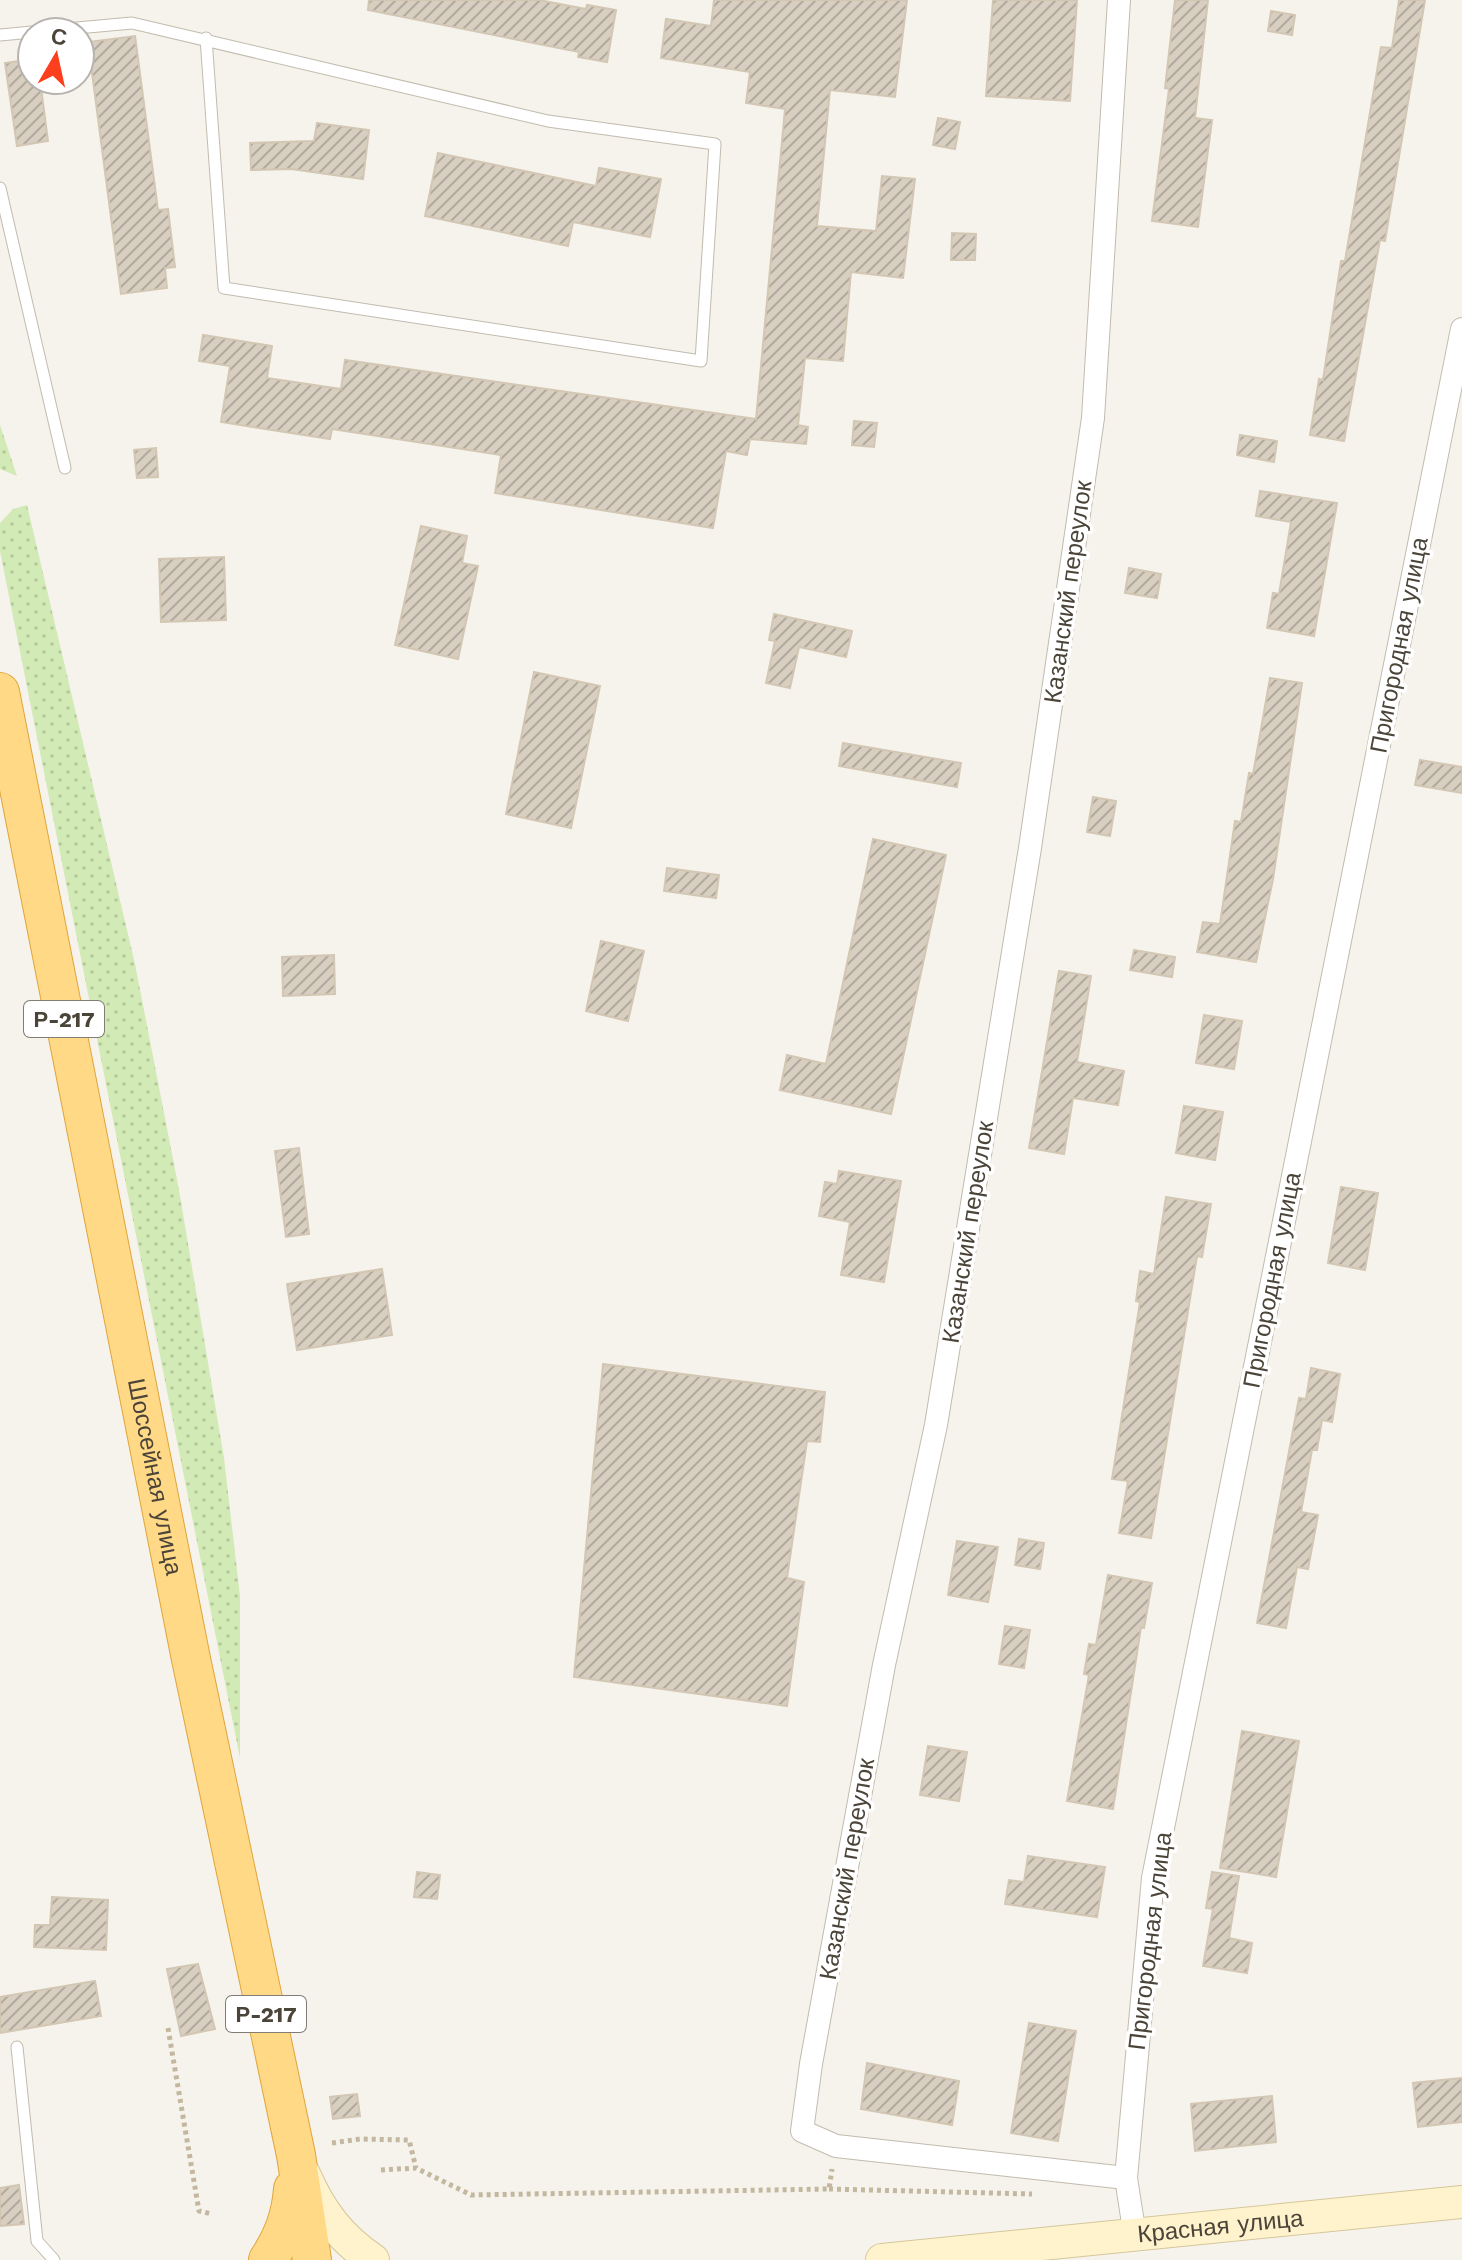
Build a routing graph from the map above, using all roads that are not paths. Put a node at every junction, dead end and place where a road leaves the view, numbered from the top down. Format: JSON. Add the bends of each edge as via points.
{"nodes":[{"id":1,"x":1119,"y":0,"type":"edge"},
{"id":2,"x":96,"y":26,"type":"edge"},
{"id":3,"x":206,"y":38,"type":"junction"},
{"id":4,"x":0,"y":188,"type":"edge"},
{"id":5,"x":1462,"y":329,"type":"edge"},
{"id":6,"x":65,"y":468,"type":"dead end"},
{"id":7,"x":0,"y":692,"type":"edge"},
{"id":8,"x":17,"y":2047,"type":"dead end"},
{"id":9,"x":296,"y":2155,"type":"junction"},
{"id":10,"x":1126,"y":2178,"type":"junction"},
{"id":11,"x":1462,"y":2202,"type":"edge"},
{"id":12,"x":1135,"y":2236,"type":"junction"},
{"id":13,"x":1031,"y":2253,"type":"edge"},
{"id":14,"x":54,"y":2260,"type":"edge"},
{"id":15,"x":268,"y":2260,"type":"edge"},
{"id":16,"x":312,"y":2260,"type":"edge"},
{"id":17,"x":373,"y":2260,"type":"edge"},
{"id":18,"x":882,"y":2260,"type":"edge"}],
"edges":[{"from":1,"to":10,"type":"street","name":"Казанский переулок","via":[[1093,418],[1030,848],[936,1425],[884,1665],[802,2131],[836,2146]]},
{"from":2,"to":3,"type":"lane","via":[[132,23]]},
{"from":3,"to":3,"type":"lane","via":[[548,121],[715,144],[701,361],[224,288]]},
{"from":4,"to":6,"type":"lane"},
{"from":5,"to":10,"type":"street","name":"Пригородная улица","via":[[1153,1878]]},
{"from":7,"to":9,"type":"highway","name":"Шоссейная улица","number":"Р-217","via":[[191,1659]]},
{"from":8,"to":14,"type":"lane","via":[[37,2241]]},
{"from":9,"to":15,"type":"highway","via":[[291,2212]]},
{"from":9,"to":16,"type":"highway","name":"Шоссейная улица","number":"Р-217"},
{"from":9,"to":17,"type":"main road","via":[[317,2204],[338,2232]]},
{"from":10,"to":12,"type":"street","name":"Пригородная улица"},
{"from":11,"to":12,"type":"main road","name":"Красная улица"},
{"from":12,"to":13,"type":"main road","name":"Красная улица"},
{"from":13,"to":18,"type":"main road","name":"Красная улица"}]}
